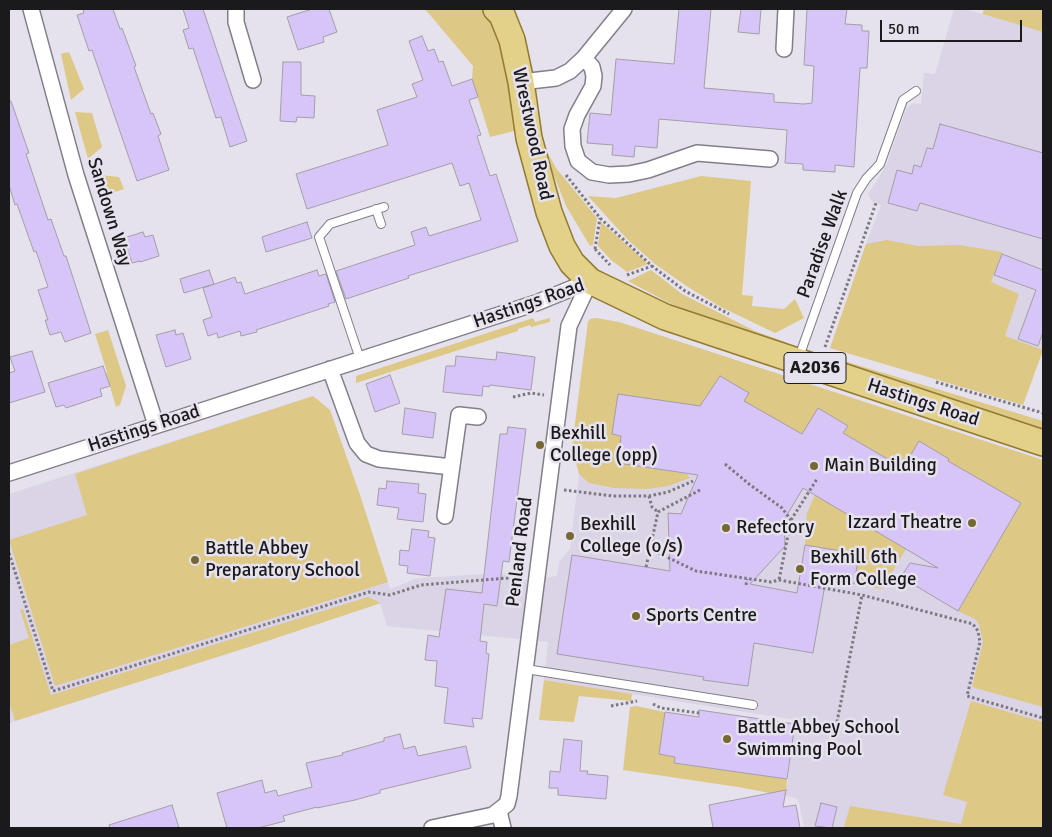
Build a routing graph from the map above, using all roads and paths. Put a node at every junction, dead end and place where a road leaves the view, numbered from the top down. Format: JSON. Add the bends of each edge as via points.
{"nodes":[{"id":1,"x":31,"y":9,"type":"edge"},
{"id":2,"x":236,"y":9,"type":"edge"},
{"id":3,"x":496,"y":9,"type":"edge"},
{"id":4,"x":624,"y":9,"type":"edge"},
{"id":5,"x":786,"y":9,"type":"edge"},
{"id":6,"x":784,"y":49,"type":"dead end"},
{"id":7,"x":584,"y":58,"type":"junction"},
{"id":8,"x":253,"y":80,"type":"dead end"},
{"id":9,"x":521,"y":82,"type":"junction"},
{"id":10,"x":916,"y":91,"type":"dead end"},
{"id":11,"x":770,"y":159,"type":"dead end"},
{"id":12,"x":564,"y":173,"type":"dead end"},
{"id":13,"x":876,"y":203,"type":"dead end"},
{"id":14,"x":600,"y":218,"type":"junction"},
{"id":15,"x":381,"y":224,"type":"dead end"},
{"id":16,"x":595,"y":249,"type":"junction"},
{"id":17,"x":572,"y":262,"type":"junction"},
{"id":18,"x":652,"y":266,"type":"junction"},
{"id":19,"x":613,"y":268,"type":"dead end"},
{"id":20,"x":624,"y":276,"type":"dead end"},
{"id":21,"x":590,"y":281,"type":"junction"},
{"id":22,"x":732,"y":316,"type":"dead end"},
{"id":23,"x":801,"y":353,"type":"junction"},
{"id":24,"x":360,"y":360,"type":"junction"},
{"id":25,"x":330,"y":369,"type":"junction"},
{"id":26,"x":928,"y":380,"type":"dead end"},
{"id":27,"x":531,"y":394,"type":"dead end"},
{"id":28,"x":513,"y":397,"type":"dead end"},
{"id":29,"x":1043,"y":413,"type":"edge"},
{"id":30,"x":478,"y":417,"type":"dead end"},
{"id":31,"x":156,"y":425,"type":"junction"},
{"id":32,"x":1043,"y":444,"type":"edge"},
{"id":33,"x":725,"y":464,"type":"dead end"},
{"id":34,"x":452,"y":467,"type":"junction"},
{"id":35,"x":9,"y":473,"type":"edge"},
{"id":36,"x":817,"y":479,"type":"dead end"},
{"id":37,"x":693,"y":481,"type":"dead end"},
{"id":38,"x":548,"y":488,"type":"junction"},
{"id":39,"x":700,"y":490,"type":"dead end"},
{"id":40,"x":649,"y":496,"type":"junction"},
{"id":41,"x":658,"y":512,"type":"junction"},
{"id":42,"x":445,"y":516,"type":"dead end"},
{"id":43,"x":791,"y":520,"type":"junction"},
{"id":44,"x":650,"y":549,"type":"junction"},
{"id":45,"x":9,"y":553,"type":"edge"},
{"id":46,"x":646,"y":567,"type":"dead end"},
{"id":47,"x":537,"y":576,"type":"junction"},
{"id":48,"x":747,"y":579,"type":"junction"},
{"id":49,"x":779,"y":580,"type":"junction"},
{"id":50,"x":746,"y":585,"type":"dead end"},
{"id":51,"x":862,"y":595,"type":"junction"},
{"id":52,"x":526,"y":669,"type":"junction"},
{"id":53,"x":752,"y":705,"type":"dead end"},
{"id":54,"x":611,"y":706,"type":"dead end"},
{"id":55,"x":699,"y":714,"type":"dead end"},
{"id":56,"x":1043,"y":718,"type":"edge"},
{"id":57,"x":837,"y":722,"type":"dead end"},
{"id":58,"x":500,"y":811,"type":"junction"},
{"id":59,"x":432,"y":828,"type":"edge"},
{"id":60,"x":503,"y":828,"type":"edge"}],
"edges":[{"from":1,"to":31,"type":"street","name":"Sandown Way","via":[[76,174]]},
{"from":2,"to":8,"type":"street","via":[[236,22]]},
{"from":3,"to":9,"type":"main road","name":"Wrestwood Road","number":"A2036","via":[[502,15],[512,40]]},
{"from":4,"to":7,"type":"street"},
{"from":5,"to":6,"type":"street"},
{"from":7,"to":9,"type":"street","via":[[556,78]]},
{"from":7,"to":11,"type":"street","via":[[592,67],[593,86],[572,129],[573,146],[578,160],[592,172],[629,174],[697,153]]},
{"from":9,"to":17,"type":"main road","name":"Wrestwood Road","number":"A2036","via":[[529,138],[549,212]]},
{"from":10,"to":23,"type":"lane","name":"Paradise Walk","via":[[903,100],[880,164],[857,193]]},
{"from":12,"to":14,"type":"path"},
{"from":13,"to":23,"type":"path","via":[[824,350]]},
{"from":14,"to":16,"type":"path"},
{"from":14,"to":18,"type":"path"},
{"from":15,"to":24,"type":"lane","via":[[380,208],[330,224],[319,237]]},
{"from":16,"to":17,"type":"path"},
{"from":16,"to":19,"type":"path"},
{"from":17,"to":21,"type":"main road","name":"Wrestwood Road","number":"A2036"},
{"from":18,"to":20,"type":"path"},
{"from":18,"to":22,"type":"path","via":[[685,291]]},
{"from":21,"to":23,"type":"main road","name":"Hastings Road","number":"A2036","via":[[665,317]]},
{"from":21,"to":24,"type":"street","name":"Hastings Road","via":[[536,303]]},
{"from":21,"to":38,"type":"street","name":"Penland Road","via":[[569,326]]},
{"from":23,"to":32,"type":"main road","name":"Hastings Road","number":"A2036"},
{"from":24,"to":25,"type":"street","name":"Hastings Road"},
{"from":25,"to":31,"type":"street","name":"Hastings Road"},
{"from":25,"to":34,"type":"street","via":[[357,443],[366,454],[379,459]]},
{"from":26,"to":29,"type":"path"},
{"from":27,"to":28,"type":"path"},
{"from":30,"to":34,"type":"street","via":[[459,415]]},
{"from":31,"to":35,"type":"street","name":"Hastings Road"},
{"from":33,"to":43,"type":"path","via":[[782,508]]},
{"from":34,"to":42,"type":"street"},
{"from":36,"to":43,"type":"path"},
{"from":37,"to":40,"type":"path"},
{"from":38,"to":40,"type":"path","via":[[613,496]]},
{"from":38,"to":47,"type":"street","name":"Penland Road"},
{"from":39,"to":41,"type":"path"},
{"from":40,"to":41,"type":"path","via":[[652,507]]},
{"from":41,"to":44,"type":"path"},
{"from":43,"to":49,"type":"path"},
{"from":44,"to":46,"type":"path"},
{"from":44,"to":48,"type":"path","via":[[696,571]]},
{"from":45,"to":47,"type":"path","via":[[53,691],[369,592],[390,595],[421,585]]},
{"from":47,"to":52,"type":"street","name":"Penland Road"},
{"from":48,"to":49,"type":"path"},
{"from":48,"to":50,"type":"path"},
{"from":49,"to":51,"type":"path"},
{"from":51,"to":56,"type":"path","via":[[973,624],[980,642],[967,696]]},
{"from":51,"to":57,"type":"path"},
{"from":52,"to":53,"type":"lane"},
{"from":52,"to":58,"type":"street","name":"Penland Road","via":[[512,784],[507,804]]},
{"from":54,"to":55,"type":"path","via":[[637,701]]},
{"from":58,"to":59,"type":"street"},
{"from":58,"to":60,"type":"street"}]}
